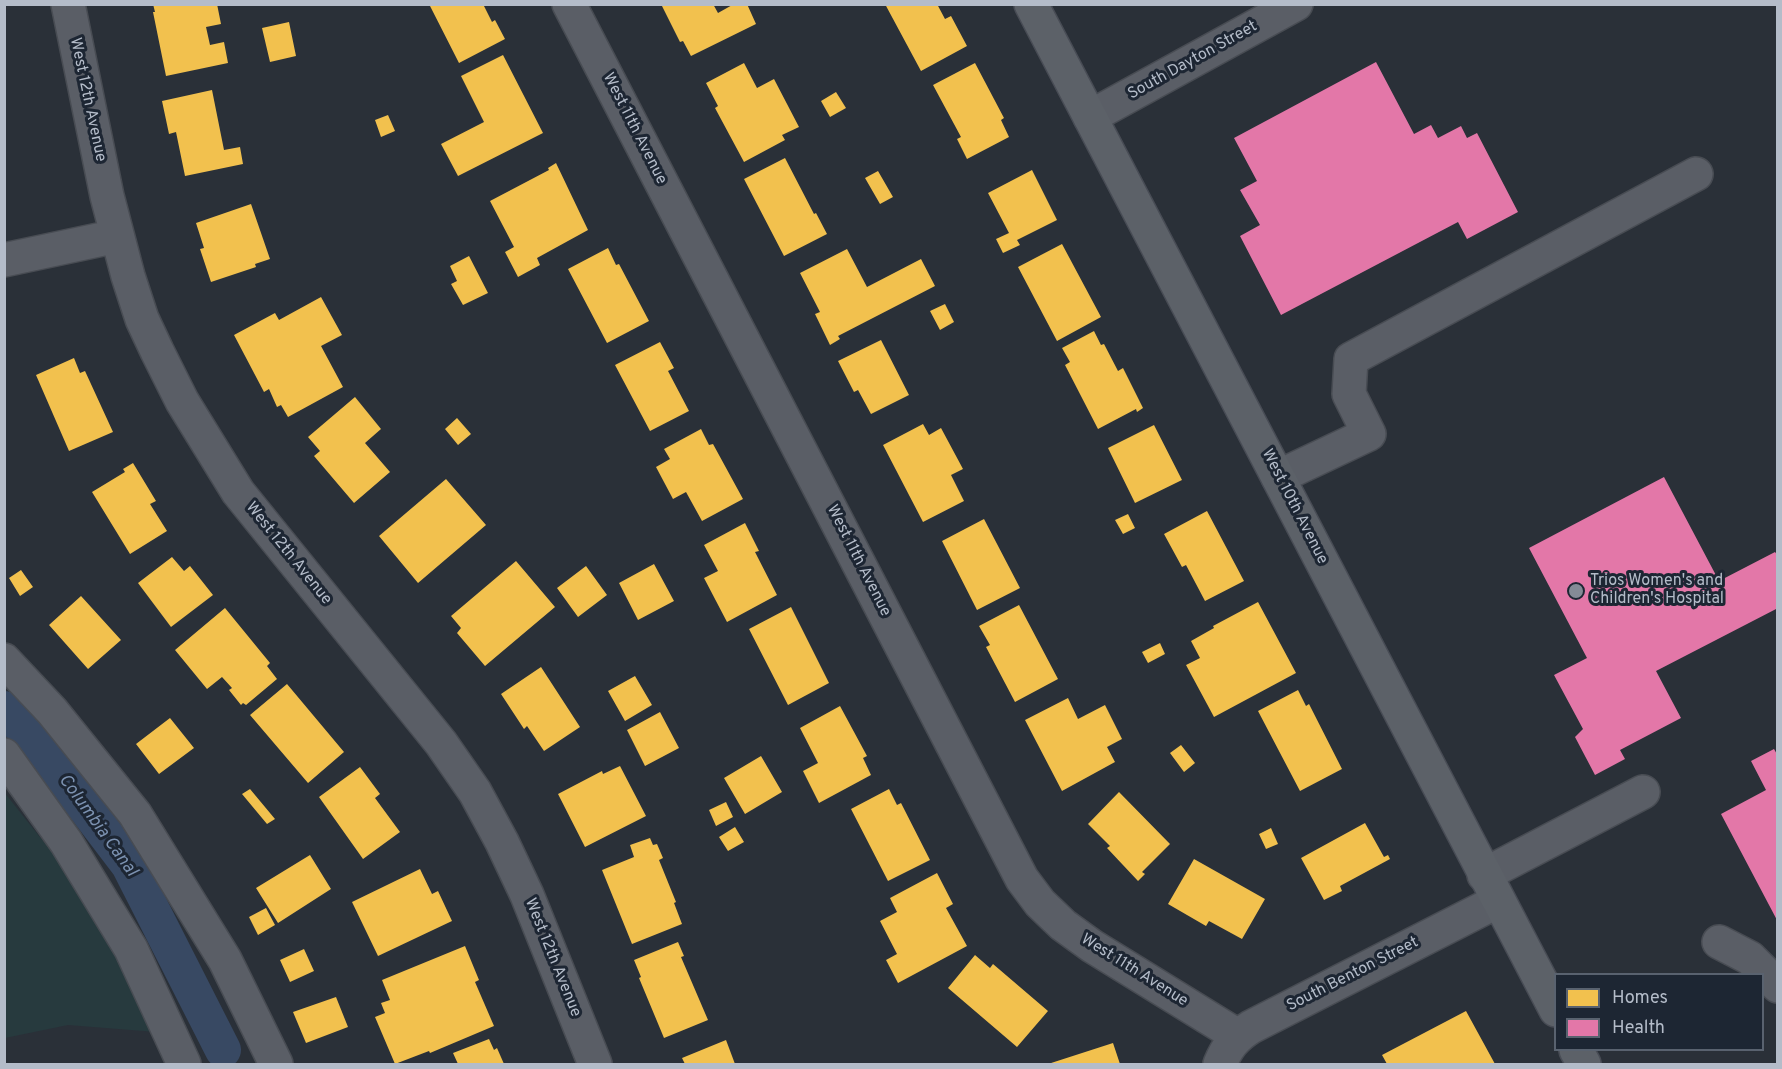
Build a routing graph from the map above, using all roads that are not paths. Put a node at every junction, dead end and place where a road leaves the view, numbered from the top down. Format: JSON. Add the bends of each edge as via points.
{"nodes":[{"id":1,"x":68,"y":4,"type":"edge"},
{"id":2,"x":569,"y":4,"type":"edge"},
{"id":3,"x":1031,"y":4,"type":"edge"},
{"id":4,"x":1296,"y":4,"type":"edge"},
{"id":5,"x":1090,"y":117,"type":"junction"},
{"id":6,"x":1696,"y":174,"type":"dead end"},
{"id":7,"x":117,"y":236,"type":"junction"},
{"id":8,"x":4,"y":260,"type":"edge"},
{"id":9,"x":1278,"y":477,"type":"junction"},
{"id":10,"x":4,"y":660,"type":"edge"},
{"id":11,"x":4,"y":755,"type":"edge"},
{"id":12,"x":1643,"y":792,"type":"dead end"},
{"id":13,"x":1491,"y":888,"type":"junction"},
{"id":14,"x":1719,"y":942,"type":"dead end"},
{"id":15,"x":1778,"y":986,"type":"edge"},
{"id":16,"x":1554,"y":1006,"type":"edge"},
{"id":17,"x":1238,"y":1036,"type":"junction"},
{"id":18,"x":1577,"y":1051,"type":"edge"},
{"id":19,"x":184,"y":1065,"type":"edge"},
{"id":20,"x":276,"y":1065,"type":"edge"},
{"id":21,"x":595,"y":1065,"type":"edge"},
{"id":22,"x":1220,"y":1065,"type":"edge"},
{"id":23,"x":1584,"y":1065,"type":"edge"}],
"edges":[{"from":1,"to":7,"type":"street","name":"West 12th Avenue"},
{"from":2,"to":17,"type":"street","name":"West 11th Avenue","via":[[1022,879],[1063,926]]},
{"from":3,"to":5,"type":"main road","name":"West 10th Avenue"},
{"from":4,"to":5,"type":"street","name":"South Dayton Street"},
{"from":5,"to":9,"type":"main road","name":"West 10th Avenue"},
{"from":6,"to":9,"type":"street","via":[[1352,359],[1349,394],[1369,434]]},
{"from":7,"to":8,"type":"street"},
{"from":7,"to":21,"type":"street","name":"West 12th Avenue","via":[[142,319],[209,447],[238,492],[441,743],[475,792],[527,895]]},
{"from":9,"to":13,"type":"main road","name":"West 10th Avenue"},
{"from":10,"to":20,"type":"street","via":[[52,711],[135,814],[225,960]]},
{"from":11,"to":19,"type":"street","via":[[66,842],[131,949]]},
{"from":12,"to":13,"type":"street","name":"South Benton Street"},
{"from":13,"to":16,"type":"main road","name":"West 10th Avenue"},
{"from":13,"to":17,"type":"street","name":"South Benton Street"},
{"from":14,"to":15,"type":"street","via":[[1750,958]]},
{"from":17,"to":22,"type":"street","name":"South Benton Street","via":[[1230,1043]]},
{"from":18,"to":23,"type":"main road"}]}
